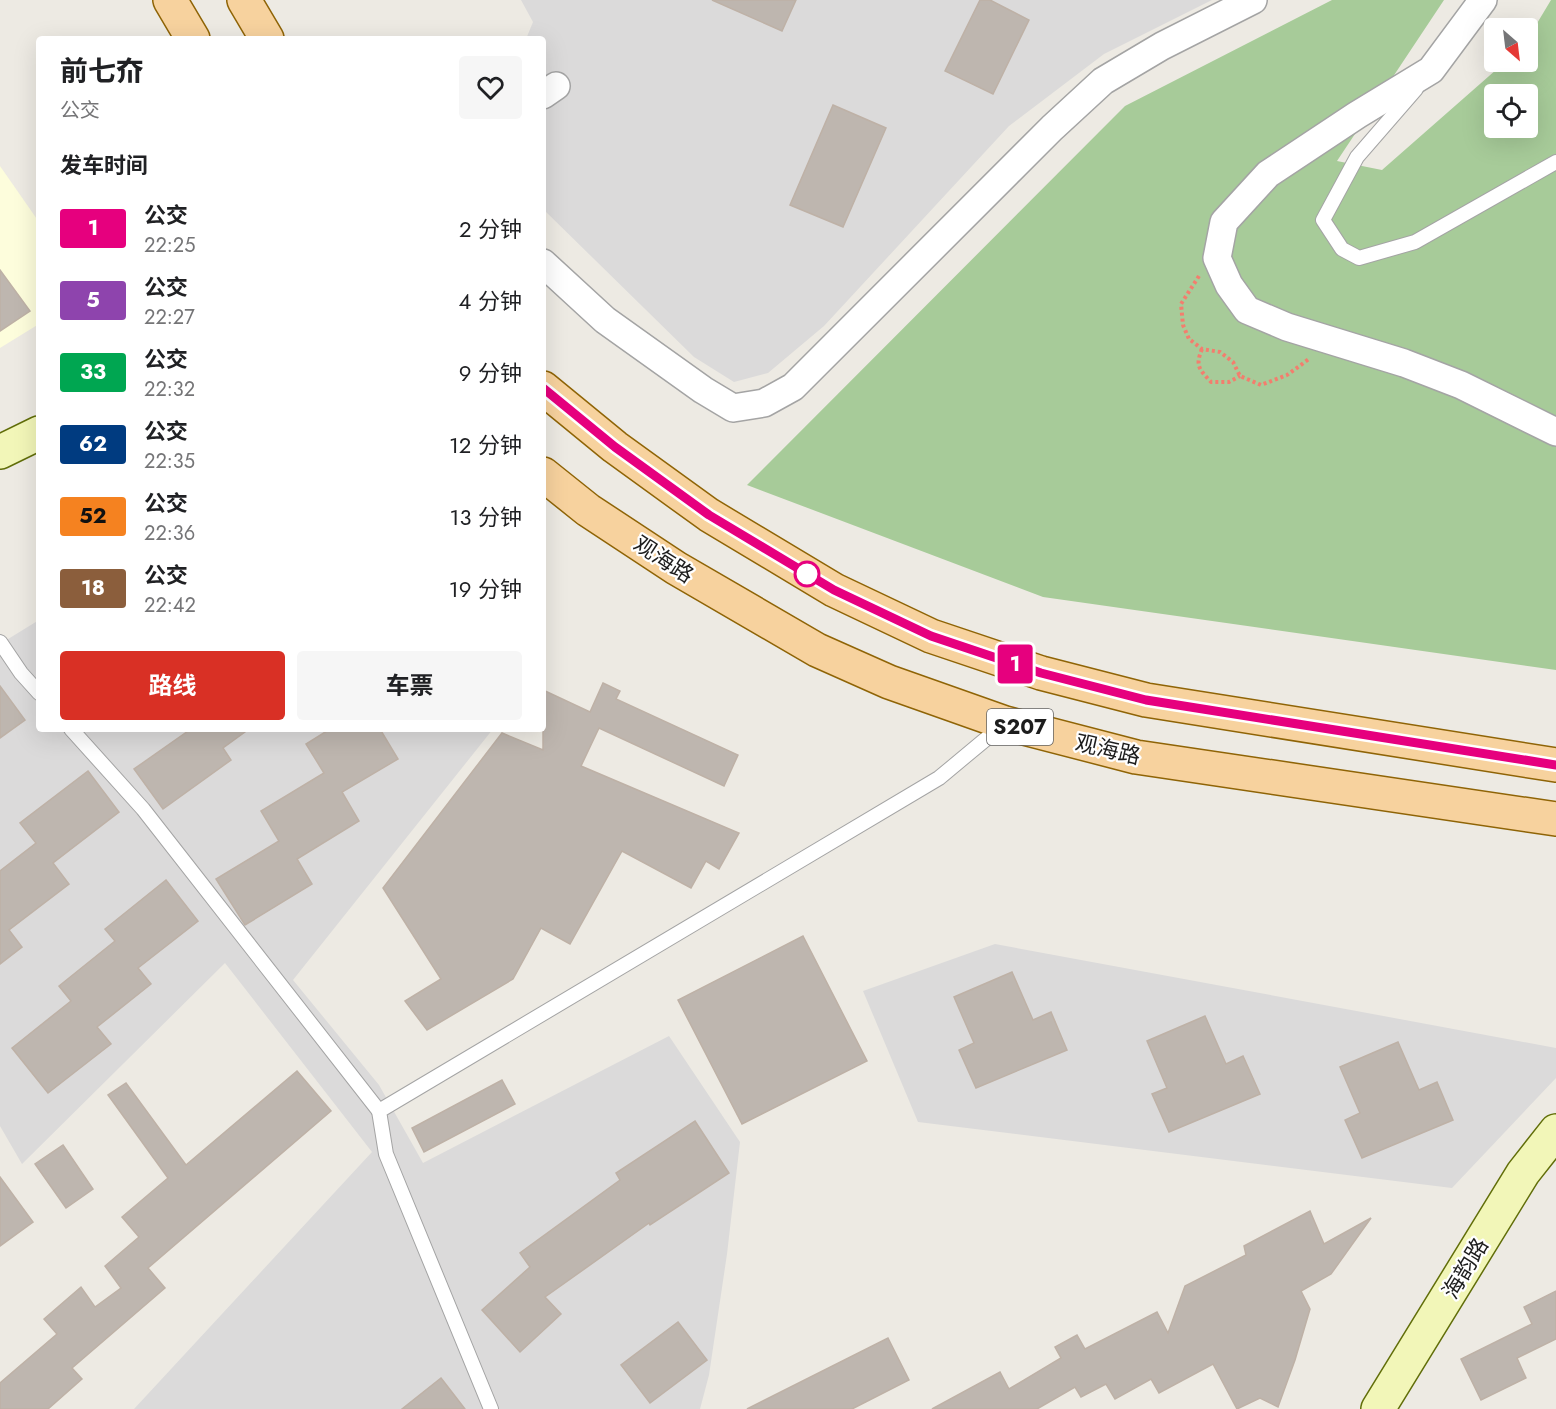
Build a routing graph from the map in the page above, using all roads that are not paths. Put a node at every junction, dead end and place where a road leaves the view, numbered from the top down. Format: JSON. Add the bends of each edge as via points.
{"nodes":[{"id":1,"x":170,"y":0,"type":"edge"},
{"id":2,"x":244,"y":0,"type":"edge"},
{"id":3,"x":1253,"y":0,"type":"edge"},
{"id":4,"x":1483,"y":0,"type":"edge"},
{"id":5,"x":191,"y":36,"type":"edge"},
{"id":6,"x":265,"y":36,"type":"edge"},
{"id":7,"x":1431,"y":70,"type":"junction"},
{"id":8,"x":1556,"y":162,"type":"edge"},
{"id":9,"x":546,"y":266,"type":"edge"},
{"id":10,"x":546,"y":390,"type":"edge"},
{"id":11,"x":1556,"y":432,"type":"edge"},
{"id":12,"x":36,"y":434,"type":"edge"},
{"id":13,"x":0,"y":452,"type":"edge"},
{"id":14,"x":546,"y":476,"type":"edge"},
{"id":15,"x":0,"y":642,"type":"edge"},
{"id":16,"x":36,"y":690,"type":"edge"},
{"id":17,"x":1005,"y":723,"type":"junction"},
{"id":18,"x":74,"y":732,"type":"edge"},
{"id":19,"x":1556,"y":765,"type":"edge"},
{"id":20,"x":1556,"y":819,"type":"edge"},
{"id":21,"x":379,"y":1111,"type":"junction"},
{"id":22,"x":1556,"y":1131,"type":"edge"},
{"id":23,"x":491,"y":1409,"type":"edge"},
{"id":24,"x":1378,"y":1409,"type":"edge"}],
"edges":[{"from":1,"to":5,"type":"main road"},
{"from":2,"to":6,"type":"main road"},
{"from":3,"to":9,"type":"street","via":[[1162,46],[1104,81],[1052,128],[794,387],[764,403],[733,408],[703,390],[606,320]]},
{"from":4,"to":7,"type":"street"},
{"from":7,"to":8,"type":"lane","via":[[1357,157],[1323,220],[1342,249],[1359,258],[1415,242]]},
{"from":7,"to":11,"type":"street","via":[[1268,174],[1224,222],[1217,258],[1228,285],[1247,310],[1461,385]]},
{"from":10,"to":19,"type":"main road","number":"S207","via":[[615,447],[709,515],[834,590],[931,636],[1041,673],[1146,700]]},
{"from":12,"to":13,"type":"street"},
{"from":14,"to":17,"type":"main road","name":"观海路","number":"S207","via":[[588,510],[676,568],[817,650],[889,682]]},
{"from":15,"to":16,"type":"lane"},
{"from":17,"to":20,"type":"main road","name":"观海路","number":"S207","via":[[1136,758]]},
{"from":17,"to":21,"type":"lane","via":[[939,778]]},
{"from":18,"to":21,"type":"lane","via":[[143,809]]},
{"from":21,"to":23,"type":"lane","via":[[386,1154]]},
{"from":22,"to":24,"type":"street","name":"海韵路","via":[[1523,1173]]}]}
